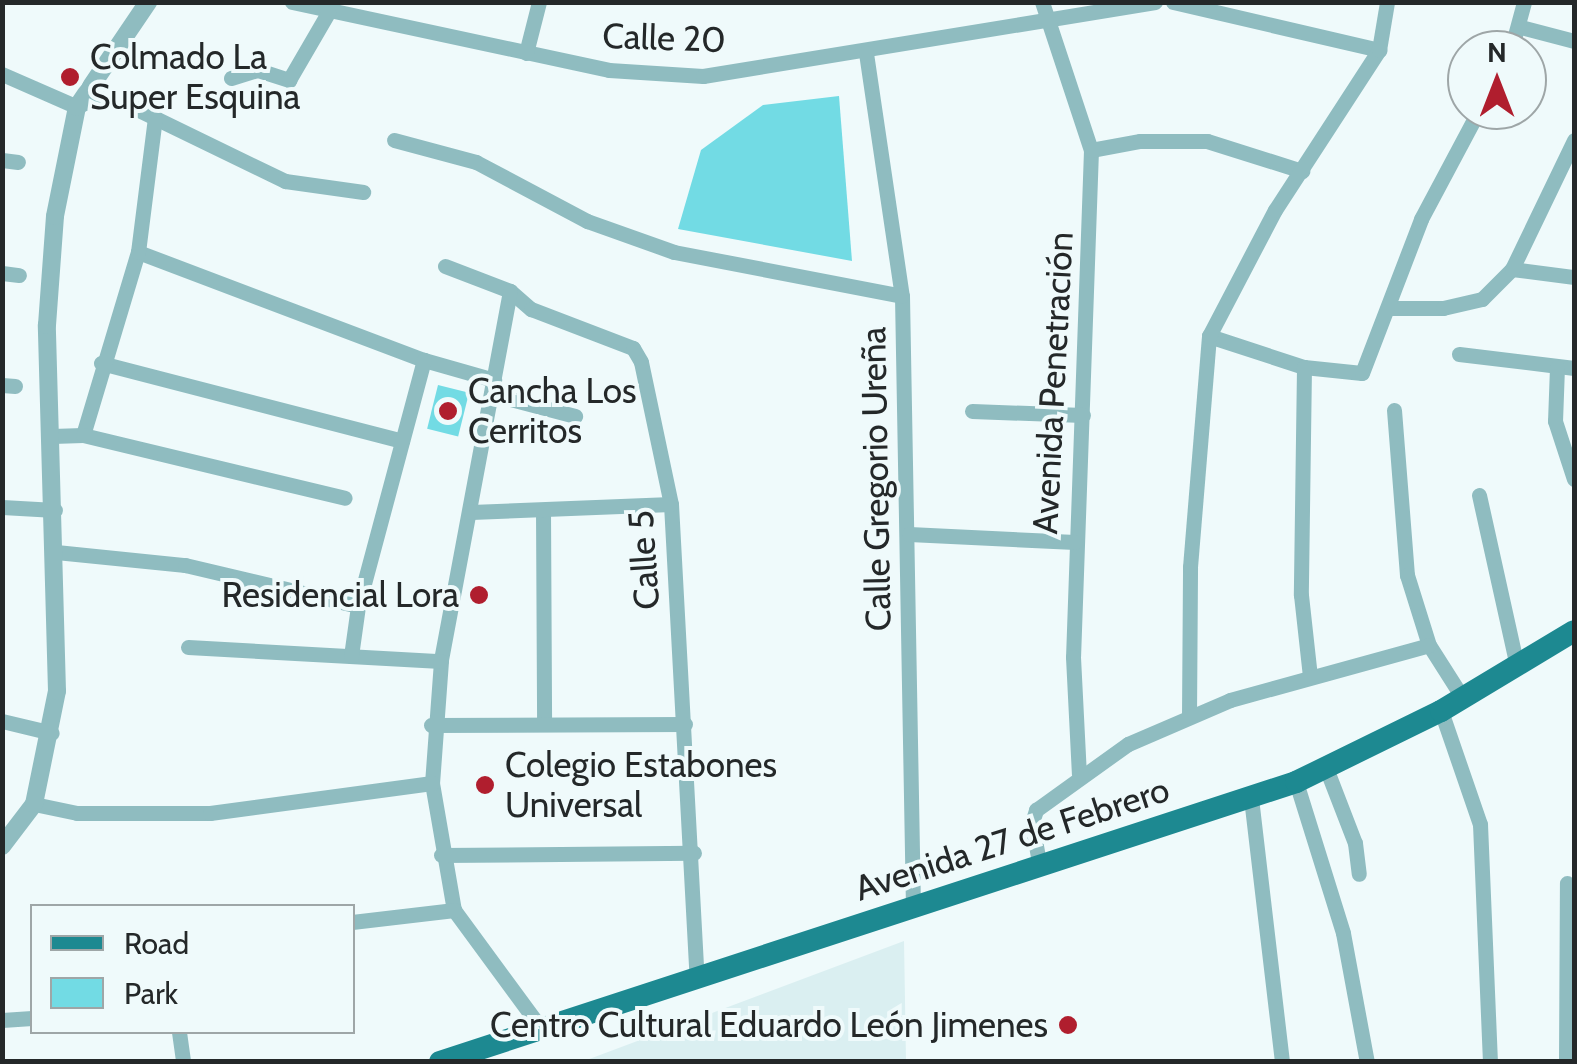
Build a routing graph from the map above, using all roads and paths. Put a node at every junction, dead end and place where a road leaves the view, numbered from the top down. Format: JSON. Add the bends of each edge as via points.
{"nodes":[{"id":1,"x":148,"y":2,"type":"edge"},
{"id":2,"x":292,"y":2,"type":"edge"},
{"id":3,"x":539,"y":2,"type":"edge"},
{"id":4,"x":1042,"y":2,"type":"edge"},
{"id":5,"x":1154,"y":2,"type":"edge"},
{"id":6,"x":1172,"y":2,"type":"edge"},
{"id":7,"x":1387,"y":2,"type":"edge"},
{"id":8,"x":1524,"y":2,"type":"edge"},
{"id":9,"x":348,"y":10,"type":"edge"},
{"id":10,"x":328,"y":13,"type":"junction"},
{"id":11,"x":1048,"y":22,"type":"junction"},
{"id":12,"x":1520,"y":26,"type":"junction"},
{"id":13,"x":1518,"y":30,"type":"edge"},
{"id":14,"x":1574,"y":41,"type":"edge"},
{"id":15,"x":1379,"y":50,"type":"junction"},
{"id":16,"x":526,"y":53,"type":"junction"},
{"id":17,"x":866,"y":53,"type":"junction"},
{"id":18,"x":2,"y":74,"type":"edge"},
{"id":19,"x":231,"y":78,"type":"dead end"},
{"id":20,"x":78,"y":108,"type":"junction"},
{"id":21,"x":155,"y":117,"type":"junction"},
{"id":22,"x":1469,"y":130,"type":"edge"},
{"id":23,"x":394,"y":140,"type":"dead end"},
{"id":24,"x":1574,"y":140,"type":"edge"},
{"id":25,"x":1091,"y":150,"type":"junction"},
{"id":26,"x":1302,"y":172,"type":"junction"},
{"id":27,"x":363,"y":192,"type":"dead end"},
{"id":28,"x":138,"y":252,"type":"junction"},
{"id":29,"x":445,"y":266,"type":"dead end"},
{"id":30,"x":1512,"y":269,"type":"junction"},
{"id":31,"x":1574,"y":278,"type":"edge"},
{"id":32,"x":510,"y":291,"type":"junction"},
{"id":33,"x":902,"y":296,"type":"junction"},
{"id":34,"x":1389,"y":308,"type":"junction"},
{"id":35,"x":1208,"y":336,"type":"junction"},
{"id":36,"x":1459,"y":354,"type":"dead end"},
{"id":37,"x":424,"y":360,"type":"junction"},
{"id":38,"x":101,"y":363,"type":"junction"},
{"id":39,"x":1304,"y":367,"type":"junction"},
{"id":40,"x":1557,"y":367,"type":"junction"},
{"id":41,"x":1574,"y":368,"type":"edge"},
{"id":42,"x":492,"y":387,"type":"junction"},
{"id":43,"x":1394,"y":410,"type":"dead end"},
{"id":44,"x":972,"y":411,"type":"dead end"},
{"id":45,"x":1083,"y":415,"type":"junction"},
{"id":46,"x":574,"y":416,"type":"dead end"},
{"id":47,"x":52,"y":436,"type":"junction"},
{"id":48,"x":82,"y":436,"type":"junction"},
{"id":49,"x":402,"y":441,"type":"junction"},
{"id":50,"x":1574,"y":480,"type":"edge"},
{"id":51,"x":1479,"y":495,"type":"dead end"},
{"id":52,"x":344,"y":498,"type":"dead end"},
{"id":53,"x":671,"y":504,"type":"junction"},
{"id":54,"x":2,"y":507,"type":"edge"},
{"id":55,"x":55,"y":510,"type":"junction"},
{"id":56,"x":542,"y":510,"type":"junction"},
{"id":57,"x":471,"y":512,"type":"junction"},
{"id":58,"x":909,"y":534,"type":"junction"},
{"id":59,"x":1076,"y":542,"type":"junction"},
{"id":60,"x":56,"y":552,"type":"junction"},
{"id":61,"x":358,"y":606,"type":"junction"},
{"id":62,"x":1574,"y":631,"type":"edge"},
{"id":63,"x":1429,"y":644,"type":"junction"},
{"id":64,"x":188,"y":647,"type":"dead end"},
{"id":65,"x":351,"y":656,"type":"junction"},
{"id":66,"x":440,"y":661,"type":"junction"},
{"id":67,"x":1517,"y":666,"type":"junction"},
{"id":68,"x":1310,"y":677,"type":"junction"},
{"id":69,"x":1462,"y":698,"type":"junction"},
{"id":70,"x":1441,"y":711,"type":"junction"},
{"id":71,"x":1189,"y":716,"type":"junction"},
{"id":72,"x":2,"y":721,"type":"edge"},
{"id":73,"x":431,"y":724,"type":"junction"},
{"id":74,"x":544,"y":724,"type":"junction"},
{"id":75,"x":686,"y":724,"type":"junction"},
{"id":76,"x":52,"y":733,"type":"junction"},
{"id":77,"x":1326,"y":768,"type":"junction"},
{"id":78,"x":1079,"y":774,"type":"junction"},
{"id":79,"x":1296,"y":782,"type":"junction"},
{"id":80,"x":432,"y":783,"type":"junction"},
{"id":81,"x":1251,"y":798,"type":"junction"},
{"id":82,"x":34,"y":804,"type":"junction"},
{"id":83,"x":2,"y":846,"type":"edge"},
{"id":84,"x":694,"y":853,"type":"junction"},
{"id":85,"x":441,"y":854,"type":"junction"},
{"id":86,"x":1040,"y":868,"type":"junction"},
{"id":87,"x":1359,"y":874,"type":"dead end"},
{"id":88,"x":1567,"y":883,"type":"dead end"},
{"id":89,"x":912,"y":907,"type":"junction"},
{"id":90,"x":454,"y":910,"type":"junction"},
{"id":91,"x":355,"y":922,"type":"edge"},
{"id":92,"x":697,"y":979,"type":"junction"},
{"id":93,"x":30,"y":1018,"type":"edge"},
{"id":94,"x":2,"y":1020,"type":"edge"},
{"id":95,"x":542,"y":1030,"type":"junction"},
{"id":96,"x":179,"y":1034,"type":"edge"},
{"id":97,"x":447,"y":1061,"type":"edge"},
{"id":98,"x":183,"y":1062,"type":"edge"},
{"id":99,"x":1282,"y":1062,"type":"edge"},
{"id":100,"x":1367,"y":1062,"type":"edge"},
{"id":101,"x":1490,"y":1062,"type":"edge"},
{"id":102,"x":1566,"y":1062,"type":"edge"}],
"edges":[{"from":1,"to":20,"type":"street"},
{"from":2,"to":10,"type":"street","name":"Calle 20"},
{"from":3,"to":16,"type":"street"},
{"from":4,"to":11,"type":"street","name":"Avenida Penetración"},
{"from":5,"to":11,"type":"street","name":"Calle 20"},
{"from":6,"to":15,"type":"street"},
{"from":7,"to":15,"type":"street"},
{"from":8,"to":12,"type":"street"},
{"from":9,"to":10,"type":"street","name":"Calle 20"},
{"from":9,"to":16,"type":"street","name":"Calle 20"},
{"from":10,"to":19,"type":"street","via":[[288,80],[258,70]]},
{"from":11,"to":17,"type":"street","name":"Calle 20"},
{"from":11,"to":25,"type":"street","name":"Avenida Penetración"},
{"from":12,"to":13,"type":"street"},
{"from":12,"to":14,"type":"street"},
{"from":15,"to":26,"type":"street"},
{"from":16,"to":17,"type":"street","name":"Calle 20","via":[[609,70],[704,76]]},
{"from":17,"to":33,"type":"street","name":"Calle Gregorio Ureña"},
{"from":18,"to":20,"type":"street"},
{"from":20,"to":21,"type":"street","via":[[106,96]]},
{"from":20,"to":47,"type":"street","via":[[55,216],[48,325]]},
{"from":21,"to":27,"type":"street","via":[[286,181]]},
{"from":21,"to":28,"type":"street"},
{"from":22,"to":34,"type":"street","via":[[1422,219]]},
{"from":23,"to":33,"type":"street","via":[[476,162],[587,221],[674,252]]},
{"from":24,"to":30,"type":"street"},
{"from":25,"to":26,"type":"street","via":[[1140,141],[1207,142]]},
{"from":25,"to":45,"type":"street","name":"Avenida Penetración"},
{"from":26,"to":35,"type":"street"},
{"from":28,"to":37,"type":"street"},
{"from":28,"to":38,"type":"street"},
{"from":29,"to":32,"type":"street","name":"Calle 5"},
{"from":30,"to":31,"type":"street"},
{"from":30,"to":34,"type":"street","via":[[1482,298],[1461,306]]},
{"from":32,"to":42,"type":"street"},
{"from":32,"to":53,"type":"street","name":"Calle 5","via":[[531,309],[634,348]]},
{"from":33,"to":58,"type":"street","name":"Calle Gregorio Ureña"},
{"from":34,"to":39,"type":"street","via":[[1362,373]]},
{"from":35,"to":39,"type":"street"},
{"from":35,"to":71,"type":"street","via":[[1190,567]]},
{"from":36,"to":40,"type":"street"},
{"from":37,"to":42,"type":"street"},
{"from":37,"to":49,"type":"street"},
{"from":38,"to":48,"type":"street"},
{"from":38,"to":49,"type":"street"},
{"from":39,"to":68,"type":"street","via":[[1301,595]]},
{"from":40,"to":41,"type":"street"},
{"from":40,"to":50,"type":"street","via":[[1555,421]]},
{"from":42,"to":46,"type":"street"},
{"from":42,"to":57,"type":"street"},
{"from":43,"to":63,"type":"street","via":[[1407,575]]},
{"from":44,"to":45,"type":"street"},
{"from":45,"to":59,"type":"street","name":"Avenida Penetración"},
{"from":47,"to":48,"type":"street"},
{"from":47,"to":55,"type":"street"},
{"from":48,"to":52,"type":"street"},
{"from":49,"to":61,"type":"street"},
{"from":51,"to":67,"type":"street"},
{"from":53,"to":56,"type":"street"},
{"from":53,"to":75,"type":"street","name":"Calle 5"},
{"from":54,"to":55,"type":"street"},
{"from":55,"to":60,"type":"street"},
{"from":56,"to":57,"type":"street"},
{"from":56,"to":74,"type":"street"},
{"from":57,"to":66,"type":"street"},
{"from":58,"to":59,"type":"street"},
{"from":58,"to":89,"type":"street","name":"Calle Gregorio Ureña"},
{"from":59,"to":78,"type":"street","name":"Avenida Penetración"},
{"from":60,"to":61,"type":"street","via":[[184,565]]},
{"from":60,"to":76,"type":"street"},
{"from":61,"to":65,"type":"street"},
{"from":62,"to":67,"type":"main road","name":"Avenida 27 de Febrero"},
{"from":63,"to":68,"type":"street"},
{"from":63,"to":69,"type":"street"},
{"from":64,"to":65,"type":"street"},
{"from":65,"to":66,"type":"street"},
{"from":66,"to":73,"type":"street"},
{"from":67,"to":69,"type":"main road","name":"Avenida 27 de Febrero"},
{"from":68,"to":71,"type":"street"},
{"from":69,"to":70,"type":"main road","name":"Avenida 27 de Febrero"},
{"from":70,"to":77,"type":"main road","name":"Avenida 27 de Febrero"},
{"from":70,"to":101,"type":"street","via":[[1480,824]]},
{"from":71,"to":78,"type":"street"},
{"from":72,"to":76,"type":"street"},
{"from":73,"to":74,"type":"street"},
{"from":73,"to":80,"type":"street"},
{"from":74,"to":75,"type":"street"},
{"from":75,"to":84,"type":"street","name":"Calle 5"},
{"from":76,"to":82,"type":"street"},
{"from":77,"to":79,"type":"main road","name":"Avenida 27 de Febrero"},
{"from":77,"to":87,"type":"street","via":[[1355,843]]},
{"from":78,"to":86,"type":"street","via":[[1032,816]]},
{"from":79,"to":81,"type":"main road","name":"Avenida 27 de Febrero"},
{"from":79,"to":100,"type":"street","via":[[1343,933]]},
{"from":80,"to":82,"type":"street","via":[[210,814],[77,813]]},
{"from":80,"to":85,"type":"street"},
{"from":81,"to":86,"type":"main road","name":"Avenida 27 de Febrero"},
{"from":81,"to":99,"type":"street"},
{"from":82,"to":83,"type":"street"},
{"from":84,"to":85,"type":"street"},
{"from":84,"to":92,"type":"street","name":"Calle 5"},
{"from":85,"to":90,"type":"street"},
{"from":86,"to":89,"type":"main road","name":"Avenida 27 de Febrero"},
{"from":88,"to":102,"type":"street"},
{"from":89,"to":92,"type":"main road","name":"Avenida 27 de Febrero"},
{"from":90,"to":91,"type":"street"},
{"from":90,"to":95,"type":"street"},
{"from":92,"to":95,"type":"main road","name":"Avenida 27 de Febrero"},
{"from":93,"to":94,"type":"street"},
{"from":95,"to":97,"type":"main road","name":"Avenida 27 de Febrero"},
{"from":96,"to":98,"type":"street"}]}
